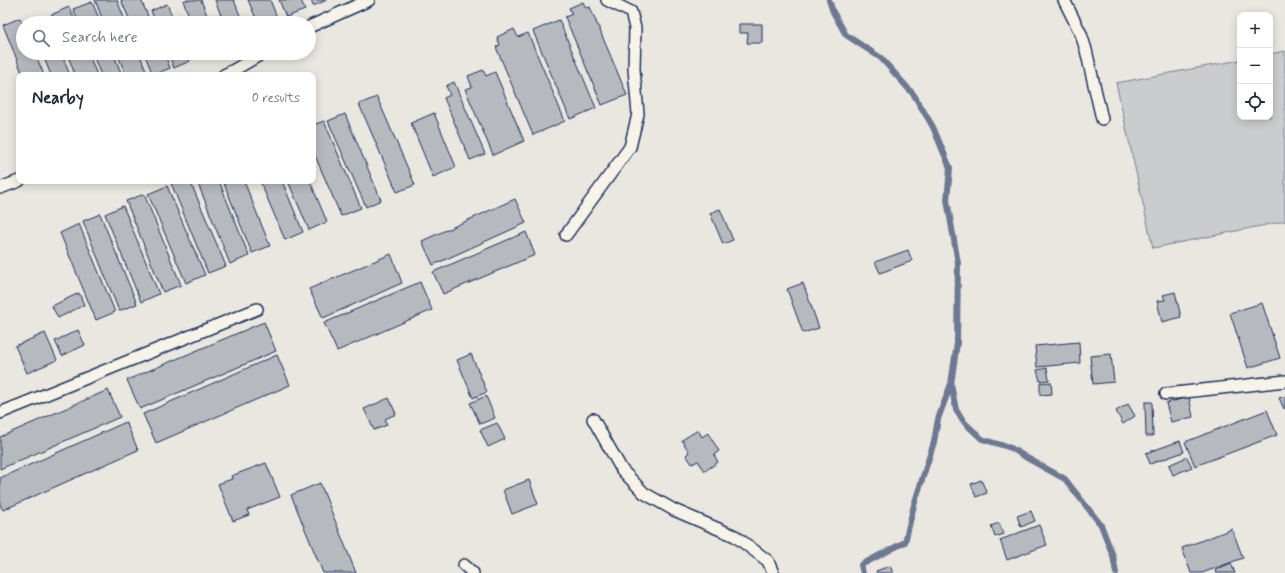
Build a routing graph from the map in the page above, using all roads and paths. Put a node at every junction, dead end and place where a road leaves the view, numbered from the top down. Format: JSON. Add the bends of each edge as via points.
{"nodes":[{"id":1,"x":369,"y":0,"type":"edge"},
{"id":2,"x":607,"y":0,"type":"edge"},
{"id":3,"x":1064,"y":0,"type":"edge"},
{"id":4,"x":316,"y":24,"type":"edge"},
{"id":5,"x":251,"y":60,"type":"edge"},
{"id":6,"x":230,"y":72,"type":"edge"},
{"id":7,"x":1102,"y":119,"type":"dead end"},
{"id":8,"x":16,"y":181,"type":"edge"},
{"id":9,"x":0,"y":188,"type":"edge"},
{"id":10,"x":566,"y":235,"type":"dead end"},
{"id":11,"x":257,"y":308,"type":"dead end"},
{"id":12,"x":1285,"y":381,"type":"edge"},
{"id":13,"x":1166,"y":394,"type":"dead end"},
{"id":14,"x":0,"y":413,"type":"edge"},
{"id":15,"x":593,"y":419,"type":"dead end"},
{"id":16,"x":464,"y":565,"type":"dead end"},
{"id":17,"x":473,"y":573,"type":"edge"},
{"id":18,"x":773,"y":573,"type":"edge"}],
"edges":[{"from":1,"to":4,"type":"lane"},
{"from":2,"to":10,"type":"lane","via":[[631,12],[635,28],[634,69],[638,114],[630,147]]},
{"from":3,"to":7,"type":"lane","via":[[1086,50]]},
{"from":5,"to":6,"type":"lane"},
{"from":8,"to":9,"type":"lane"},
{"from":11,"to":14,"type":"lane"},
{"from":12,"to":13,"type":"lane"},
{"from":15,"to":18,"type":"lane","via":[[622,470],[644,493],[674,510],[735,536],[768,561]]},
{"from":16,"to":17,"type":"lane"}]}
